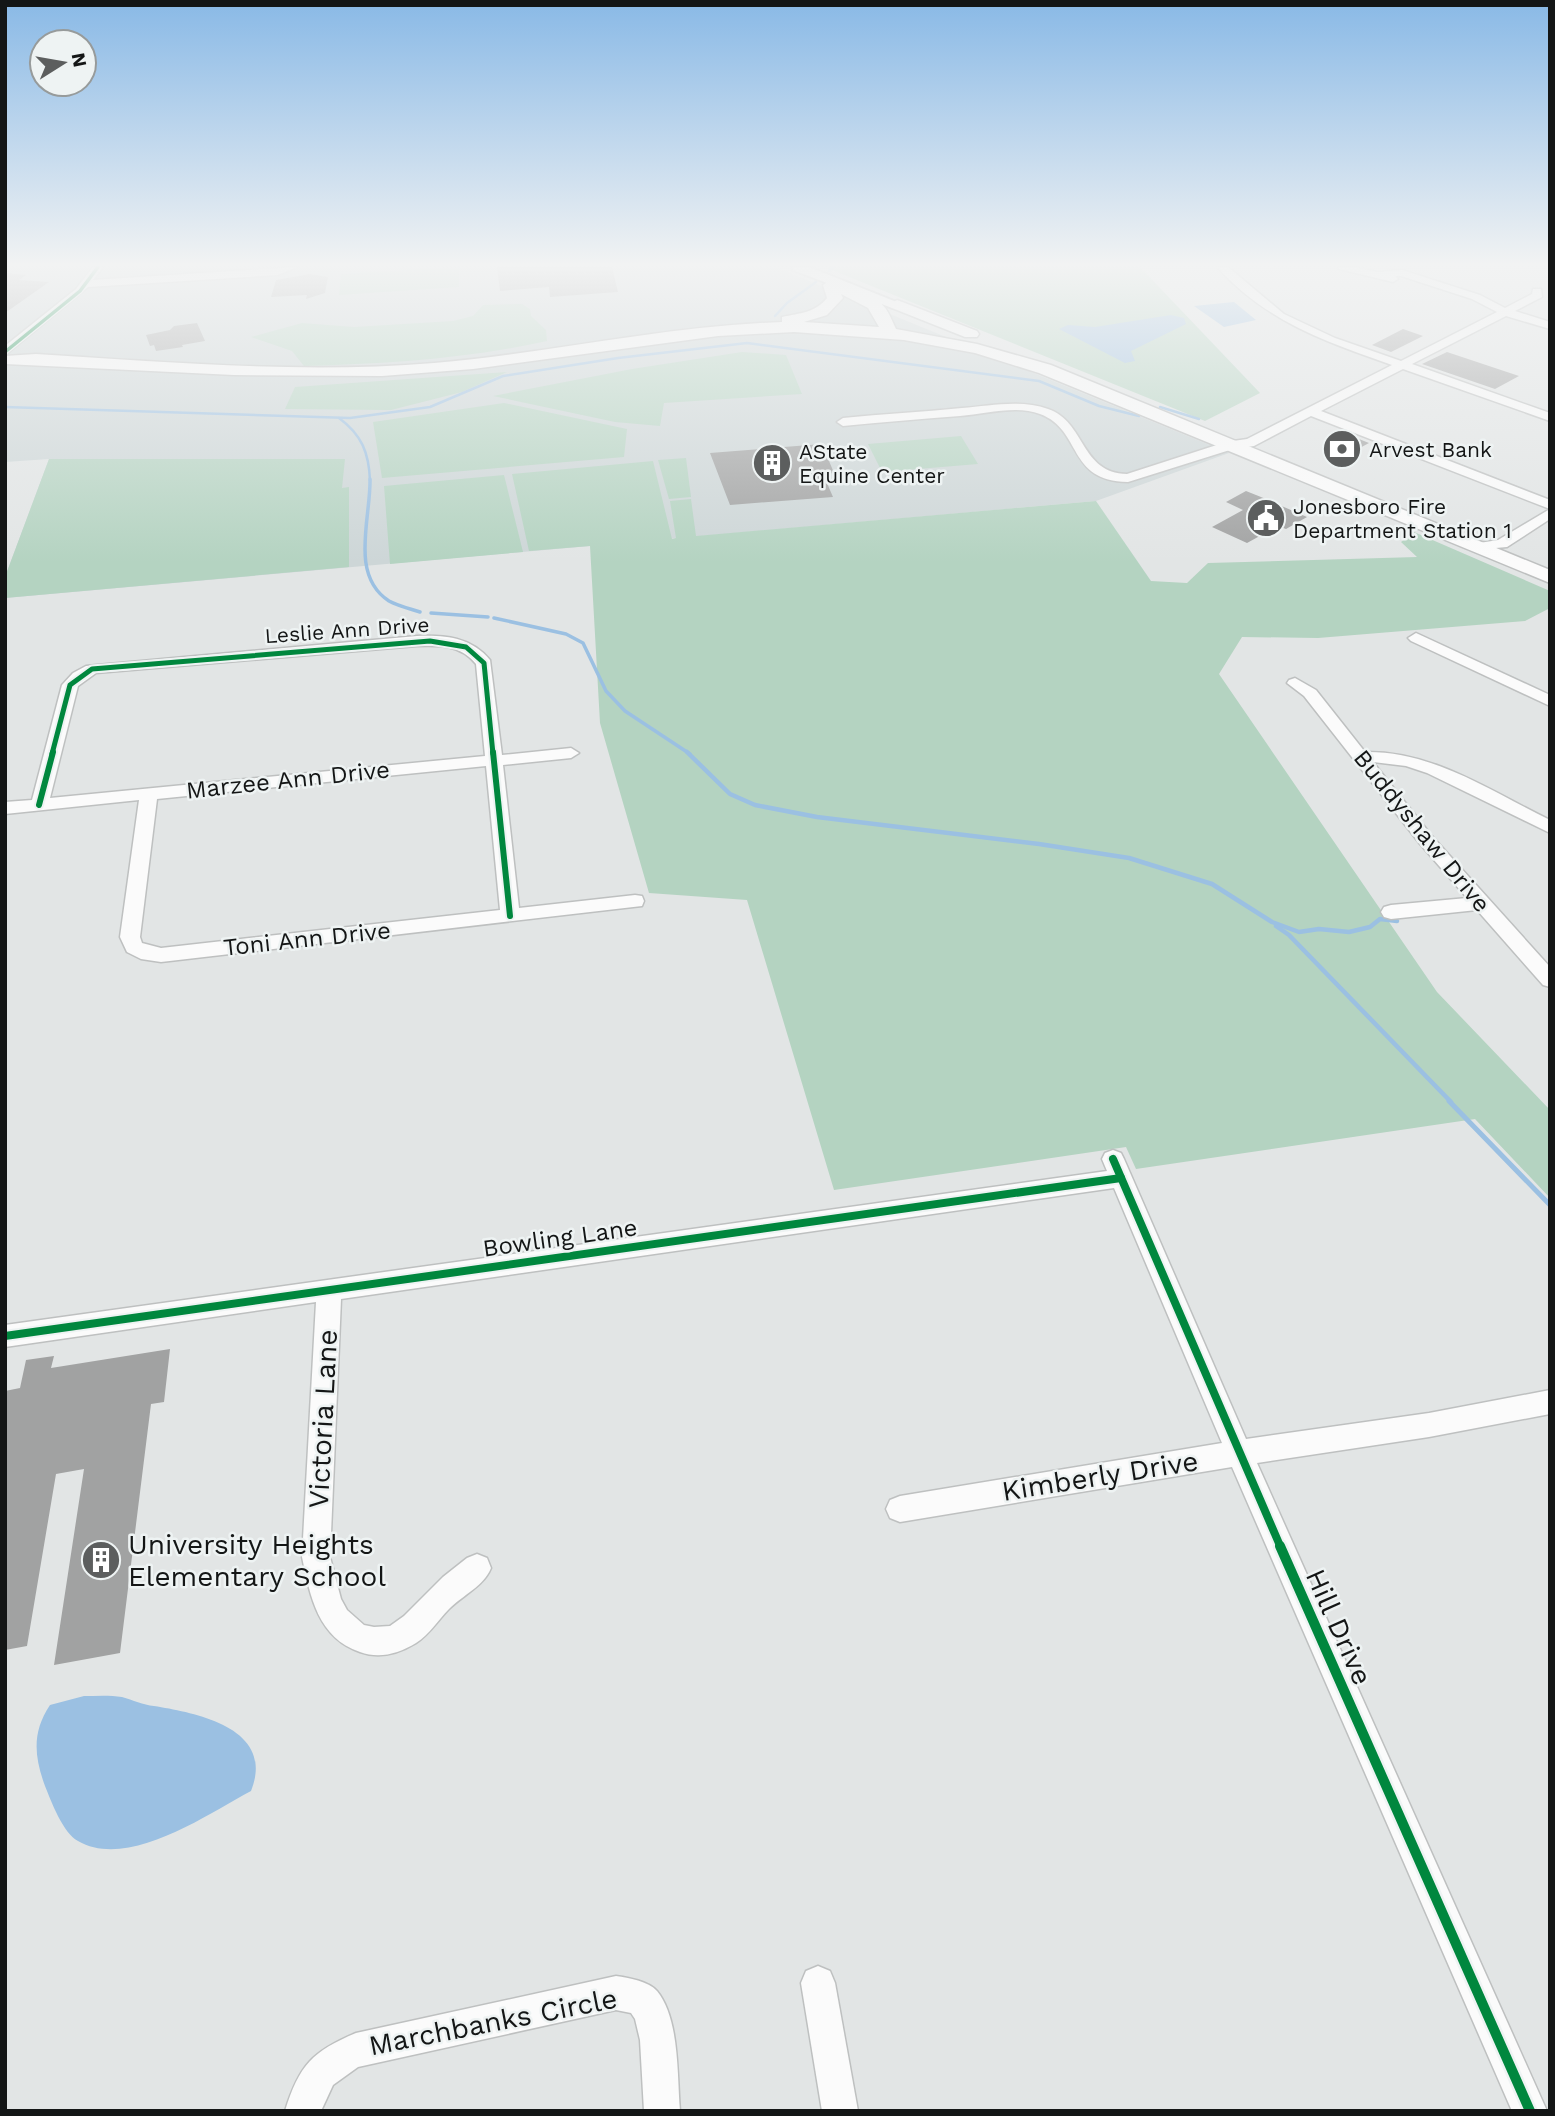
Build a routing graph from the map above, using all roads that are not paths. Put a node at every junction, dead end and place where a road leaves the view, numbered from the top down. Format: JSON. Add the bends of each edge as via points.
{"nodes":[{"id":1,"x":111,"y":366,"type":"edge"},
{"id":2,"x":147,"y":366,"type":"edge"},
{"id":3,"x":444,"y":366,"type":"edge"},
{"id":4,"x":495,"y":366,"type":"edge"},
{"id":5,"x":1034,"y":366,"type":"edge"},
{"id":6,"x":1380,"y":366,"type":"edge"},
{"id":7,"x":1402,"y":366,"type":"edge"},
{"id":8,"x":1405,"y":366,"type":"edge"},
{"id":9,"x":1311,"y":412,"type":"junction"},
{"id":10,"x":1550,"y":417,"type":"edge"},
{"id":11,"x":843,"y":422,"type":"dead end"},
{"id":12,"x":1231,"y":445,"type":"junction"},
{"id":13,"x":1550,"y":505,"type":"edge"},
{"id":14,"x":1550,"y":513,"type":"edge"},
{"id":15,"x":1550,"y":524,"type":"edge"},
{"id":16,"x":1478,"y":547,"type":"junction"},
{"id":17,"x":1522,"y":566,"type":"junction"},
{"id":18,"x":1550,"y":577,"type":"edge"},
{"id":19,"x":1416,"y":638,"type":"dead end"},
{"id":20,"x":1295,"y":683,"type":"dead end"},
{"id":21,"x":1550,"y":701,"type":"edge"},
{"id":22,"x":571,"y":752,"type":"dead end"},
{"id":23,"x":1361,"y":757,"type":"junction"},
{"id":24,"x":495,"y":760,"type":"junction"},
{"id":25,"x":149,"y":794,"type":"junction"},
{"id":26,"x":39,"y":805,"type":"junction"},
{"id":27,"x":5,"y":808,"type":"edge"},
{"id":28,"x":1550,"y":827,"type":"edge"},
{"id":29,"x":635,"y":901,"type":"dead end"},
{"id":30,"x":1479,"y":903,"type":"junction"},
{"id":31,"x":1391,"y":912,"type":"dead end"},
{"id":32,"x":510,"y":916,"type":"junction"},
{"id":33,"x":1550,"y":980,"type":"edge"},
{"id":34,"x":1117,"y":1168,"type":"joint"},
{"id":35,"x":329,"y":1291,"type":"junction"},
{"id":36,"x":5,"y":1336,"type":"edge"},
{"id":37,"x":1550,"y":1402,"type":"edge"},
{"id":38,"x":1239,"y":1453,"type":"junction"},
{"id":39,"x":900,"y":1509,"type":"dead end"},
{"id":40,"x":477,"y":1568,"type":"dead end"},
{"id":41,"x":818,"y":1983,"type":"dead end"},
{"id":42,"x":303,"y":2111,"type":"edge"},
{"id":43,"x":662,"y":2111,"type":"edge"},
{"id":44,"x":840,"y":2111,"type":"edge"},
{"id":45,"x":1530,"y":2111,"type":"edge"}],
"edges":[{"from":1,"to":4,"type":"highway","via":[[264,377]]},
{"from":2,"to":3,"type":"highway","via":[[359,372]]},
{"from":5,"to":12,"type":"highway"},
{"from":6,"to":12,"type":"street","via":[[1237,437]]},
{"from":7,"to":9,"type":"street"},
{"from":8,"to":10,"type":"street"},
{"from":9,"to":12,"type":"street","via":[[1250,443]]},
{"from":9,"to":13,"type":"street"},
{"from":11,"to":12,"type":"street","via":[[1003,409],[1042,411],[1057,419],[1094,469],[1118,480]]},
{"from":12,"to":16,"type":"highway"},
{"from":14,"to":16,"type":"street","via":[[1502,544]]},
{"from":15,"to":17,"type":"street","via":[[1515,548]]},
{"from":16,"to":17,"type":"highway"},
{"from":17,"to":18,"type":"highway"},
{"from":19,"to":21,"type":"street"},
{"from":20,"to":23,"type":"street","name":"Buddyshaw Drive","via":[[1310,693]]},
{"from":22,"to":24,"type":"street","name":"Marzee Ann Drive"},
{"from":23,"to":28,"type":"street","via":[[1392,756],[1423,764]]},
{"from":23,"to":30,"type":"street","name":"Buddyshaw Drive"},
{"from":24,"to":25,"type":"street","name":"Marzee Ann Drive"},
{"from":24,"to":26,"type":"street","name":"Leslie Ann Drive","via":[[484,663],[474,650],[456,643],[409,642],[96,668],[70,685]]},
{"from":24,"to":32,"type":"street","name":"Leslie Ann Drive"},
{"from":25,"to":26,"type":"street","name":"Marzee Ann Drive"},
{"from":25,"to":32,"type":"street","name":"Toni Ann Drive","via":[[130,937],[134,947],[148,954]]},
{"from":26,"to":27,"type":"street","name":"Marzee Ann Drive"},
{"from":29,"to":32,"type":"street","name":"Toni Ann Drive"},
{"from":30,"to":31,"type":"street"},
{"from":30,"to":33,"type":"street","name":"Buddyshaw Drive"},
{"from":34,"to":35,"type":"street","name":"Bowling Lane"},
{"from":34,"to":38,"type":"street","name":"Hill Drive"},
{"from":35,"to":36,"type":"street","name":"Bowling Lane"},
{"from":35,"to":40,"type":"street","name":"Victoria Lane","via":[[316,1557],[322,1590],[337,1622],[355,1638],[390,1641],[409,1630]]},
{"from":37,"to":38,"type":"street","name":"Kimberly Drive"},
{"from":38,"to":39,"type":"street","name":"Kimberly Drive"},
{"from":38,"to":45,"type":"street","name":"Hill Drive"},
{"from":41,"to":44,"type":"street"},
{"from":42,"to":43,"type":"street","name":"Marchbanks Circle","via":[[317,2075],[332,2060],[356,2050],[616,1993],[632,1994],[645,2002],[653,2020]]}]}
